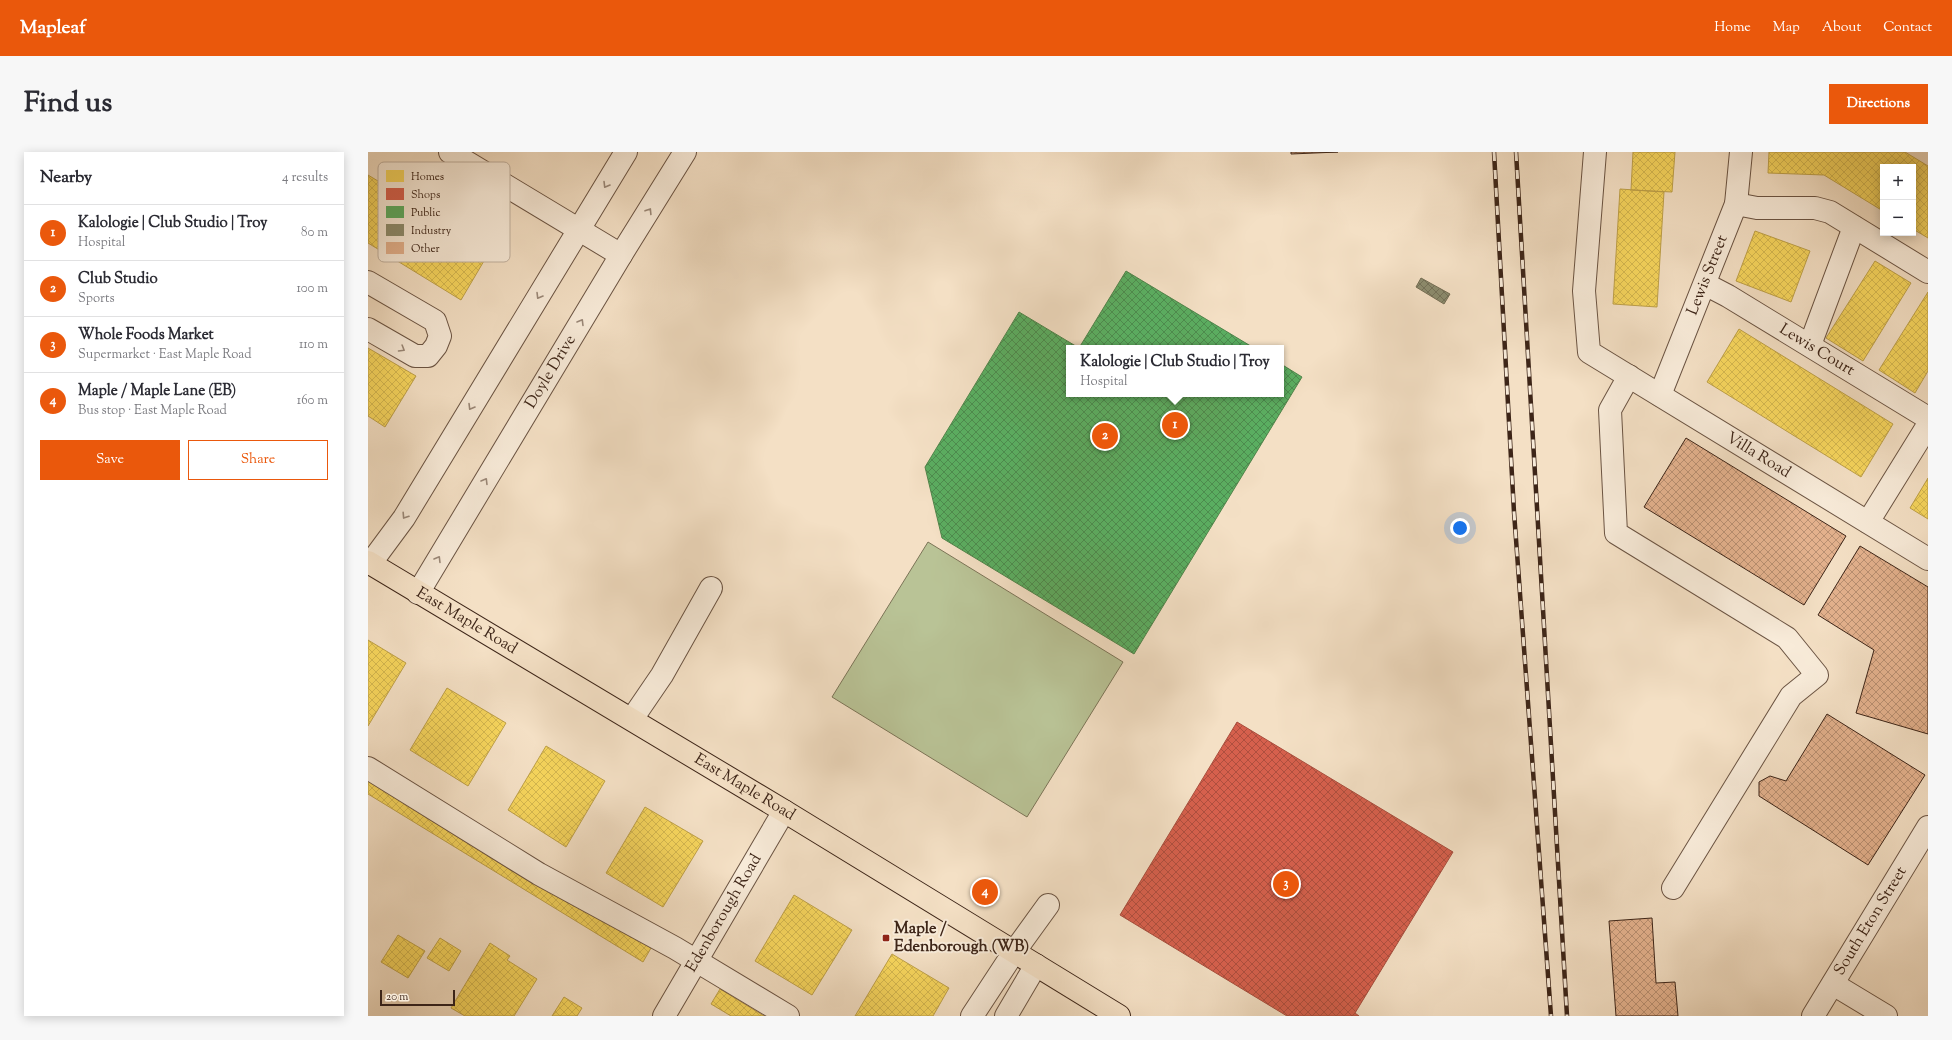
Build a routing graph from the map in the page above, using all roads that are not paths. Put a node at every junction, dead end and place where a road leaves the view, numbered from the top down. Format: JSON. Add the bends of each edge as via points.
{"nodes":[{"id":1,"x":450,"y":152,"type":"edge"},
{"id":2,"x":626,"y":152,"type":"edge"},
{"id":3,"x":685,"y":152,"type":"edge"},
{"id":4,"x":1595,"y":152,"type":"edge"},
{"id":5,"x":1741,"y":152,"type":"edge"},
{"id":6,"x":467,"y":162,"type":"edge"},
{"id":7,"x":510,"y":188,"type":"edge"},
{"id":8,"x":1736,"y":204,"type":"junction"},
{"id":9,"x":1854,"y":227,"type":"junction"},
{"id":10,"x":579,"y":230,"type":"junction"},
{"id":11,"x":621,"y":255,"type":"junction"},
{"id":12,"x":1928,"y":272,"type":"edge"},
{"id":13,"x":368,"y":282,"type":"edge"},
{"id":14,"x":1705,"y":284,"type":"junction"},
{"id":15,"x":368,"y":329,"type":"edge"},
{"id":16,"x":1810,"y":345,"type":"junction"},
{"id":17,"x":1629,"y":376,"type":"junction"},
{"id":18,"x":1660,"y":395,"type":"junction"},
{"id":19,"x":1928,"y":418,"type":"edge"},
{"id":20,"x":1928,"y":425,"type":"edge"},
{"id":21,"x":1868,"y":522,"type":"junction"},
{"id":22,"x":1928,"y":559,"type":"edge"},
{"id":23,"x":369,"y":563,"type":"edge"},
{"id":24,"x":711,"y":588,"type":"dead end"},
{"id":25,"x":418,"y":593,"type":"junction"},
{"id":26,"x":632,"y":720,"type":"junction"},
{"id":27,"x":368,"y":768,"type":"edge"},
{"id":28,"x":784,"y":811,"type":"junction"},
{"id":29,"x":1928,"y":827,"type":"edge"},
{"id":30,"x":1673,"y":888,"type":"dead end"},
{"id":31,"x":1048,"y":905,"type":"dead end"},
{"id":32,"x":1014,"y":952,"type":"junction"},
{"id":33,"x":697,"y":961,"type":"junction"},
{"id":34,"x":1036,"y":965,"type":"junction"},
{"id":35,"x":1833,"y":984,"type":"junction"},
{"id":36,"x":664,"y":1016,"type":"edge"},
{"id":37,"x":788,"y":1016,"type":"edge"},
{"id":38,"x":972,"y":1016,"type":"edge"},
{"id":39,"x":1006,"y":1016,"type":"edge"},
{"id":40,"x":1119,"y":1016,"type":"edge"},
{"id":41,"x":1813,"y":1016,"type":"edge"},
{"id":42,"x":1886,"y":1016,"type":"edge"}],
"edges":[{"from":1,"to":6,"type":"street"},
{"from":2,"to":10,"type":"street","one_way":true},
{"from":11,"to":3,"type":"street","name":"Doyle Drive","one_way":true},
{"from":4,"to":17,"type":"street","name":"Villa Road","via":[[1584,291],[1589,352]]},
{"from":5,"to":8,"type":"street","name":"Lewis Street"},
{"from":7,"to":10,"type":"street"},
{"from":8,"to":9,"type":"street","via":[[1757,208],[1815,208],[1830,212]]},
{"from":8,"to":14,"type":"street","name":"Lewis Street"},
{"from":9,"to":12,"type":"street"},
{"from":9,"to":16,"type":"street"},
{"from":10,"to":11,"type":"street"},
{"from":10,"to":23,"type":"street","one_way":true,"via":[[404,518]]},
{"from":25,"to":11,"type":"street","name":"Doyle Drive","one_way":true},
{"from":15,"to":13,"type":"street","one_way":true,"via":[[415,356],[428,356],[440,336],[435,321]]},
{"from":14,"to":16,"type":"street","name":"Lewis Court"},
{"from":14,"to":18,"type":"street","name":"Lewis Street"},
{"from":16,"to":19,"type":"street","name":"Lewis Court"},
{"from":17,"to":18,"type":"street","name":"Villa Road"},
{"from":17,"to":30,"type":"street","via":[[1610,410],[1616,533],[1787,638],[1817,675],[1791,696]]},
{"from":18,"to":21,"type":"street","name":"Villa Road"},
{"from":20,"to":21,"type":"street"},
{"from":21,"to":22,"type":"street","name":"Villa Road"},
{"from":23,"to":25,"type":"main road","name":"East Maple Road"},
{"from":24,"to":26,"type":"street","via":[[662,675]]},
{"from":25,"to":26,"type":"main road","name":"East Maple Road"},
{"from":26,"to":28,"type":"main road","name":"East Maple Road"},
{"from":27,"to":33,"type":"street","via":[[539,874]]},
{"from":28,"to":32,"type":"main road","name":"East Maple Road"},
{"from":28,"to":33,"type":"street","name":"Edenborough Road"},
{"from":29,"to":35,"type":"street","name":"South Eton Street"},
{"from":31,"to":32,"type":"street"},
{"from":32,"to":34,"type":"main road","name":"East Maple Road"},
{"from":32,"to":38,"type":"street"},
{"from":33,"to":36,"type":"street","name":"Edenborough Road"},
{"from":33,"to":37,"type":"street"},
{"from":34,"to":39,"type":"street"},
{"from":34,"to":40,"type":"main road","name":"East Maple Road"},
{"from":35,"to":41,"type":"street","name":"South Eton Street"},
{"from":35,"to":42,"type":"street"}]}
